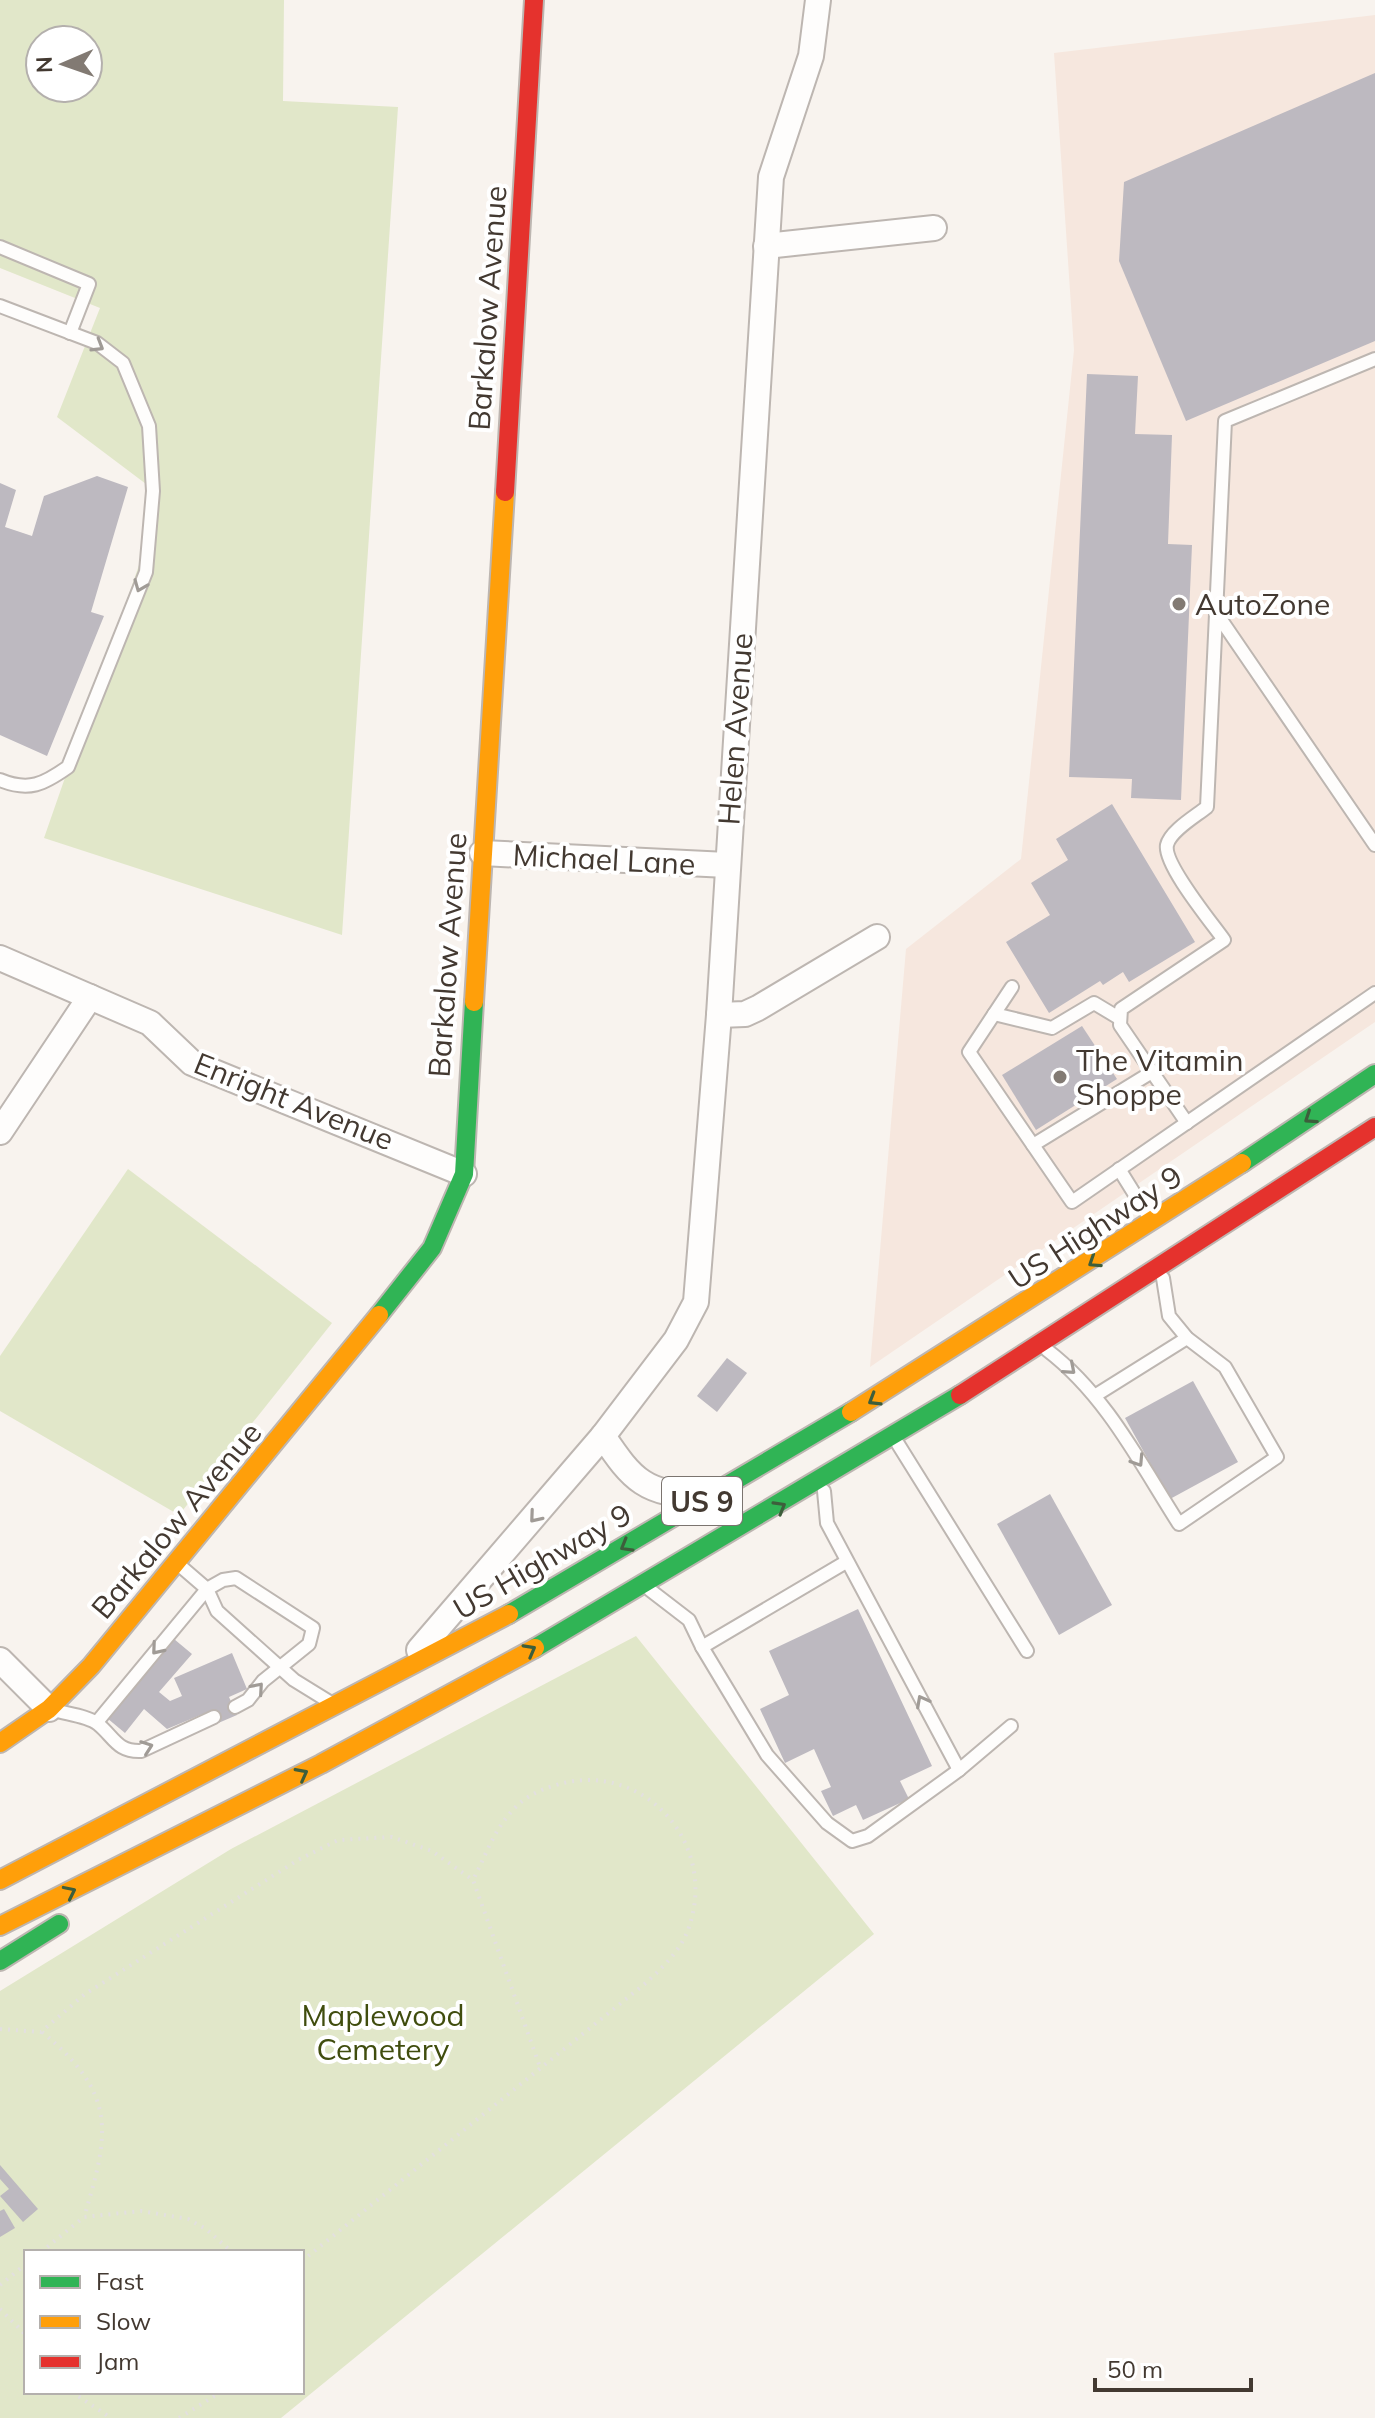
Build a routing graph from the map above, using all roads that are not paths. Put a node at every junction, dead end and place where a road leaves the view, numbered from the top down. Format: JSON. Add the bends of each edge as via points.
{"nodes":[{"id":1,"x":534,"y":0,"type":"edge"},
{"id":2,"x":818,"y":0,"type":"edge"},
{"id":3,"x":934,"y":228,"type":"dead end"},
{"id":4,"x":766,"y":246,"type":"junction"},
{"id":5,"x":0,"y":247,"type":"edge"},
{"id":6,"x":0,"y":306,"type":"edge"},
{"id":7,"x":70,"y":333,"type":"junction"},
{"id":8,"x":1375,"y":359,"type":"edge"},
{"id":9,"x":1216,"y":613,"type":"junction"},
{"id":10,"x":0,"y":780,"type":"edge"},
{"id":11,"x":1375,"y":845,"type":"edge"},
{"id":12,"x":482,"y":853,"type":"junction"},
{"id":13,"x":727,"y":865,"type":"junction"},
{"id":14,"x":877,"y":937,"type":"dead end"},
{"id":15,"x":0,"y":958,"type":"edge"},
{"id":16,"x":1012,"y":987,"type":"dead end"},
{"id":17,"x":1375,"y":993,"type":"edge"},
{"id":18,"x":90,"y":997,"type":"junction"},
{"id":19,"x":994,"y":1014,"type":"junction"},
{"id":20,"x":719,"y":1015,"type":"junction"},
{"id":21,"x":1119,"y":1018,"type":"junction"},
{"id":22,"x":1152,"y":1072,"type":"junction"},
{"id":23,"x":1375,"y":1074,"type":"edge"},
{"id":24,"x":1187,"y":1123,"type":"junction"},
{"id":25,"x":1375,"y":1127,"type":"edge"},
{"id":26,"x":0,"y":1132,"type":"edge"},
{"id":27,"x":1033,"y":1145,"type":"junction"},
{"id":28,"x":1119,"y":1169,"type":"junction"},
{"id":29,"x":464,"y":1174,"type":"junction"},
{"id":30,"x":1153,"y":1224,"type":"junction"},
{"id":31,"x":1162,"y":1270,"type":"junction"},
{"id":32,"x":1187,"y":1338,"type":"junction"},
{"id":33,"x":1042,"y":1346,"type":"junction"},
{"id":34,"x":1096,"y":1395,"type":"junction"},
{"id":35,"x":603,"y":1436,"type":"junction"},
{"id":36,"x":895,"y":1438,"type":"junction"},
{"id":37,"x":823,"y":1482,"type":"junction"},
{"id":38,"x":710,"y":1497,"type":"junction"},
{"id":39,"x":846,"y":1562,"type":"junction"},
{"id":40,"x":177,"y":1563,"type":"junction"},
{"id":41,"x":644,"y":1586,"type":"junction"},
{"id":42,"x":207,"y":1589,"type":"junction"},
{"id":43,"x":702,"y":1647,"type":"junction"},
{"id":44,"x":1027,"y":1651,"type":"dead end"},
{"id":45,"x":0,"y":1660,"type":"edge"},
{"id":46,"x":281,"y":1668,"type":"junction"},
{"id":47,"x":394,"y":1676,"type":"junction"},
{"id":48,"x":334,"y":1705,"type":"junction"},
{"id":49,"x":235,"y":1707,"type":"dead end"},
{"id":50,"x":49,"y":1709,"type":"junction"},
{"id":51,"x":214,"y":1717,"type":"dead end"},
{"id":52,"x":97,"y":1722,"type":"junction"},
{"id":53,"x":1011,"y":1726,"type":"dead end"},
{"id":54,"x":0,"y":1743,"type":"edge"},
{"id":55,"x":959,"y":1770,"type":"junction"},
{"id":56,"x":227,"y":1814,"type":"junction"},
{"id":57,"x":168,"y":1863,"type":"dead end"},
{"id":58,"x":0,"y":1880,"type":"edge"},
{"id":59,"x":77,"y":1915,"type":"dead end"},
{"id":60,"x":0,"y":1926,"type":"edge"},
{"id":61,"x":0,"y":1961,"type":"edge"}],
"edges":[{"from":1,"to":12,"type":"main road","name":"Barkalow Avenue"},
{"from":2,"to":4,"type":"street","name":"Helen Avenue","via":[[811,56],[773,168]]},
{"from":3,"to":4,"type":"street"},
{"from":4,"to":13,"type":"street","name":"Helen Avenue"},
{"from":5,"to":7,"type":"lane","via":[[89,284]]},
{"from":6,"to":7,"type":"lane"},
{"from":7,"to":10,"type":"lane","one_way":true,"via":[[97,343],[123,363],[149,426],[153,491],[146,572],[68,767],[42,786],[18,787]]},
{"from":8,"to":9,"type":"lane","via":[[1225,421]]},
{"from":9,"to":11,"type":"lane"},
{"from":9,"to":21,"type":"lane","via":[[1207,807],[1167,845],[1171,865],[1224,940],[1121,1009]]},
{"from":12,"to":13,"type":"street","name":"Michael Lane"},
{"from":12,"to":29,"type":"main road","name":"Barkalow Avenue"},
{"from":13,"to":20,"type":"street","name":"Helen Avenue"},
{"from":14,"to":20,"type":"street","via":[[758,1008]]},
{"from":15,"to":18,"type":"street","name":"Enright Avenue"},
{"from":16,"to":19,"type":"lane"},
{"from":17,"to":24,"type":"lane"},
{"from":18,"to":26,"type":"street"},
{"from":18,"to":29,"type":"street","name":"Enright Avenue","via":[[150,1023],[192,1063]]},
{"from":19,"to":21,"type":"lane","via":[[1052,1028],[1094,1003]]},
{"from":19,"to":27,"type":"lane","via":[[969,1052]]},
{"from":20,"to":35,"type":"street","name":"Helen Avenue","via":[[696,1302],[676,1340]]},
{"from":21,"to":22,"type":"lane"},
{"from":22,"to":24,"type":"lane"},
{"from":22,"to":27,"type":"lane"},
{"from":23,"to":30,"type":"main road","name":"US Highway 9","number":"US 9","one_way":true},
{"from":24,"to":28,"type":"lane"},
{"from":25,"to":31,"type":"main road","number":"US 9"},
{"from":27,"to":28,"type":"lane","via":[[1072,1202]]},
{"from":28,"to":30,"type":"lane"},
{"from":29,"to":40,"type":"main road","name":"Barkalow Avenue","via":[[444,1229],[420,1266]]},
{"from":30,"to":38,"type":"main road","name":"US Highway 9","number":"US 9","one_way":true},
{"from":31,"to":32,"type":"lane","via":[[1169,1316]]},
{"from":31,"to":33,"type":"main road","number":"US 9"},
{"from":32,"to":34,"type":"lane"},
{"from":34,"to":32,"type":"lane","one_way":true,"via":[[1179,1524],[1277,1457],[1225,1367]]},
{"from":33,"to":34,"type":"lane","one_way":true},
{"from":33,"to":36,"type":"main road","number":"US 9"},
{"from":35,"to":38,"type":"street","via":[[624,1468],[648,1488]]},
{"from":35,"to":47,"type":"street","name":"Helen Avenue","one_way":true},
{"from":36,"to":37,"type":"main road","number":"US 9"},
{"from":36,"to":44,"type":"lane"},
{"from":37,"to":39,"type":"lane","via":[[827,1523]]},
{"from":41,"to":37,"type":"main road","number":"US 9","one_way":true},
{"from":38,"to":47,"type":"main road","name":"US Highway 9","number":"US 9","one_way":true},
{"from":39,"to":43,"type":"lane"},
{"from":55,"to":39,"type":"lane","one_way":true},
{"from":40,"to":42,"type":"lane"},
{"from":40,"to":50,"type":"main road","name":"Barkalow Avenue"},
{"from":41,"to":43,"type":"lane","via":[[689,1620]]},
{"from":56,"to":41,"type":"main road","number":"US 9","one_way":true},
{"from":42,"to":46,"type":"lane","via":[[217,1611]]},
{"from":42,"to":46,"type":"lane","via":[[236,1578],[313,1628],[309,1644]]},
{"from":42,"to":52,"type":"lane","one_way":true},
{"from":43,"to":55,"type":"lane","via":[[757,1742],[845,1838],[859,1840],[875,1832]]},
{"from":45,"to":50,"type":"street"},
{"from":46,"to":48,"type":"lane"},
{"from":49,"to":46,"type":"lane","one_way":true},
{"from":47,"to":48,"type":"main road","name":"US Highway 9","number":"US 9"},
{"from":48,"to":58,"type":"main road","name":"US Highway 9","number":"US 9"},
{"from":50,"to":52,"type":"lane"},
{"from":50,"to":54,"type":"main road","name":"Barkalow Avenue"},
{"from":52,"to":51,"type":"lane","one_way":true,"via":[[118,1746],[141,1751]]},
{"from":53,"to":55,"type":"lane"},
{"from":56,"to":57,"type":"main road"},
{"from":60,"to":56,"type":"main road","number":"US 9","one_way":true},
{"from":59,"to":61,"type":"main road"}]}
